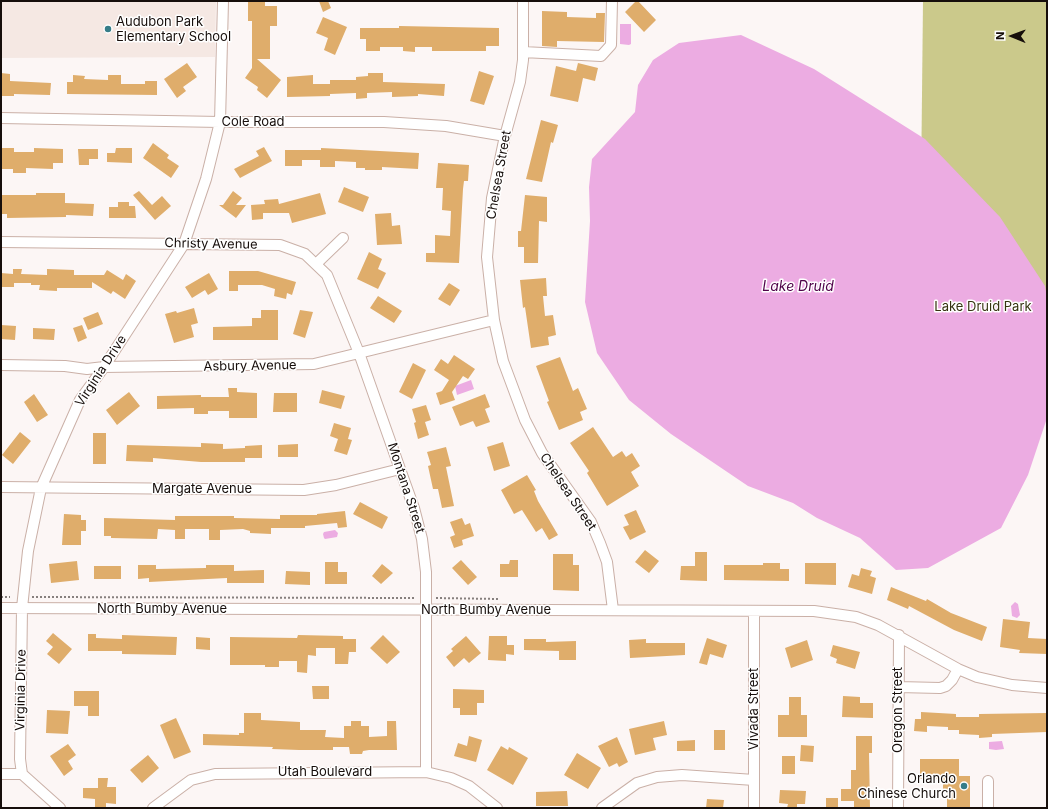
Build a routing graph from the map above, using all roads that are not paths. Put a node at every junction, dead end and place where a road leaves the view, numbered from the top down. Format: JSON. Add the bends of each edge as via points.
{"nodes":[{"id":1,"x":223,"y":1,"type":"edge"},
{"id":2,"x":523,"y":1,"type":"edge"},
{"id":3,"x":612,"y":1,"type":"edge"},
{"id":4,"x":523,"y":52,"type":"junction"},
{"id":5,"x":1,"y":118,"type":"edge"},
{"id":6,"x":220,"y":122,"type":"junction"},
{"id":7,"x":505,"y":136,"type":"junction"},
{"id":8,"x":343,"y":238,"type":"dead end"},
{"id":9,"x":1,"y":242,"type":"edge"},
{"id":10,"x":184,"y":244,"type":"junction"},
{"id":11,"x":316,"y":264,"type":"junction"},
{"id":12,"x":494,"y":320,"type":"junction"},
{"id":13,"x":359,"y":353,"type":"junction"},
{"id":14,"x":1,"y":365,"type":"edge"},
{"id":15,"x":104,"y":367,"type":"junction"},
{"id":16,"x":400,"y":469,"type":"junction"},
{"id":17,"x":1,"y":487,"type":"edge"},
{"id":18,"x":41,"y":488,"type":"junction"},
{"id":19,"x":1,"y":608,"type":"edge"},
{"id":20,"x":22,"y":608,"type":"junction"},
{"id":21,"x":426,"y":610,"type":"junction"},
{"id":22,"x":613,"y":610,"type":"junction"},
{"id":23,"x":754,"y":611,"type":"junction"},
{"id":24,"x":899,"y":636,"type":"junction"},
{"id":25,"x":958,"y":669,"type":"junction"},
{"id":26,"x":898,"y":687,"type":"junction"},
{"id":27,"x":1047,"y":688,"type":"edge"},
{"id":28,"x":426,"y":772,"type":"junction"},
{"id":29,"x":1,"y":774,"type":"edge"},
{"id":30,"x":22,"y":774,"type":"junction"},
{"id":31,"x":754,"y":780,"type":"junction"},
{"id":32,"x":988,"y":781,"type":"dead end"},
{"id":33,"x":60,"y":808,"type":"edge"},
{"id":34,"x":153,"y":808,"type":"edge"},
{"id":35,"x":497,"y":808,"type":"edge"},
{"id":36,"x":602,"y":808,"type":"edge"},
{"id":37,"x":754,"y":808,"type":"edge"},
{"id":38,"x":898,"y":808,"type":"edge"},
{"id":39,"x":988,"y":808,"type":"edge"}],
"edges":[{"from":1,"to":6,"type":"street","name":"Virginia Drive"},
{"from":2,"to":4,"type":"street","name":"Chelsea Street"},
{"from":3,"to":4,"type":"street","via":[[611,46],[601,56]]},
{"from":4,"to":7,"type":"street","name":"Chelsea Street","via":[[520,82]]},
{"from":5,"to":6,"type":"street","name":"Cole Road"},
{"from":6,"to":7,"type":"street","name":"Cole Road","via":[[384,122],[446,126]]},
{"from":6,"to":10,"type":"street","name":"Virginia Drive","via":[[206,179]]},
{"from":7,"to":12,"type":"street","name":"Chelsea Street","via":[[492,198],[487,257]]},
{"from":8,"to":11,"type":"street"},
{"from":9,"to":10,"type":"street","name":"Christy Avenue"},
{"from":10,"to":11,"type":"street","name":"Christy Avenue","via":[[280,245],[305,254]]},
{"from":10,"to":15,"type":"street","name":"Virginia Drive"},
{"from":11,"to":13,"type":"street","name":"Christy Avenue","via":[[327,275]]},
{"from":12,"to":13,"type":"street","name":"Asbury Avenue"},
{"from":12,"to":22,"type":"street","name":"Chelsea Street","via":[[503,361],[525,420],[542,453],[591,522],[600,543],[607,562]]},
{"from":13,"to":15,"type":"street","name":"Asbury Avenue","via":[[296,366]]},
{"from":13,"to":16,"type":"street","name":"Montana Street"},
{"from":14,"to":15,"type":"street","name":"Asbury Avenue","via":[[87,369]]},
{"from":15,"to":18,"type":"street","name":"Virginia Drive","via":[[80,400]]},
{"from":16,"to":18,"type":"street","name":"Margate Avenue","via":[[304,490]]},
{"from":16,"to":21,"type":"street","name":"Montana Street","via":[[422,539],[426,572]]},
{"from":17,"to":18,"type":"street","name":"Margate Avenue"},
{"from":18,"to":20,"type":"street","name":"Virginia Drive","via":[[28,551]]},
{"from":19,"to":20,"type":"street","name":"North Bumby Avenue"},
{"from":20,"to":21,"type":"street","name":"North Bumby Avenue"},
{"from":20,"to":30,"type":"street","name":"Virginia Drive"},
{"from":21,"to":22,"type":"street","name":"North Bumby Avenue"},
{"from":21,"to":28,"type":"street","name":"Montana Street"},
{"from":22,"to":23,"type":"street","name":"North Bumby Avenue"},
{"from":23,"to":24,"type":"street","name":"North Bumby Avenue","via":[[837,613],[878,625]]},
{"from":23,"to":31,"type":"street","name":"Vivada Street"},
{"from":24,"to":25,"type":"street","name":"North Bumby Avenue"},
{"from":24,"to":26,"type":"street","name":"Oregon Street"},
{"from":25,"to":26,"type":"street","via":[[952,680],[940,688]]},
{"from":25,"to":27,"type":"street","name":"North Bumby Avenue","via":[[992,681]]},
{"from":26,"to":38,"type":"street","name":"Oregon Street"},
{"from":28,"to":34,"type":"street","name":"Utah Boulevard","via":[[215,774],[191,780]]},
{"from":28,"to":35,"type":"street","name":"Utah Boulevard","via":[[470,786]]},
{"from":29,"to":30,"type":"street"},
{"from":30,"to":33,"type":"street"},
{"from":31,"to":36,"type":"street","via":[[682,775],[657,777],[637,783]]},
{"from":31,"to":37,"type":"street","name":"Vivada Street"},
{"from":32,"to":39,"type":"street"}]}
